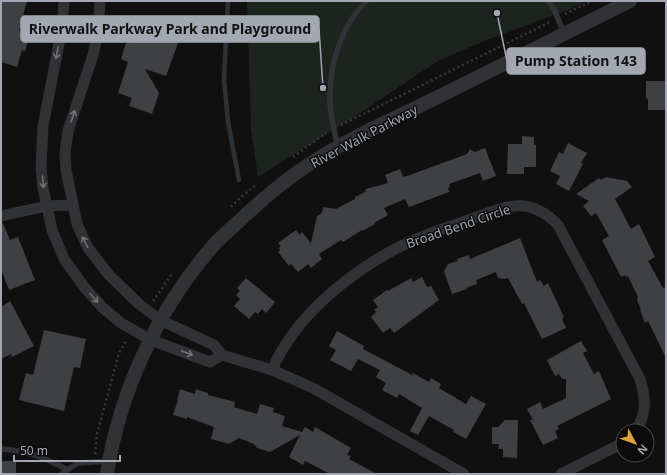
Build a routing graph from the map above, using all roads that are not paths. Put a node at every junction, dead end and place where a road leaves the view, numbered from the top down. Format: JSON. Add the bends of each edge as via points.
{"nodes":[{"id":1,"x":64,"y":1,"type":"edge"},
{"id":2,"x":100,"y":1,"type":"edge"},
{"id":3,"x":366,"y":1,"type":"edge"},
{"id":4,"x":548,"y":1,"type":"edge"},
{"id":5,"x":630,"y":1,"type":"edge"},
{"id":6,"x":564,"y":34,"type":"junction"},
{"id":7,"x":338,"y":147,"type":"junction"},
{"id":8,"x":72,"y":205,"type":"junction"},
{"id":9,"x":47,"y":206,"type":"junction"},
{"id":10,"x":1,"y":216,"type":"edge"},
{"id":11,"x":160,"y":320,"type":"junction"},
{"id":12,"x":151,"y":340,"type":"junction"},
{"id":13,"x":222,"y":355,"type":"junction"},
{"id":14,"x":272,"y":370,"type":"junction"},
{"id":15,"x":640,"y":423,"type":"edge"},
{"id":16,"x":615,"y":447,"type":"edge"},
{"id":17,"x":1,"y":449,"type":"edge"},
{"id":18,"x":108,"y":467,"type":"edge"},
{"id":19,"x":68,"y":470,"type":"junction"},
{"id":20,"x":61,"y":474,"type":"edge"},
{"id":21,"x":464,"y":474,"type":"edge"},
{"id":22,"x":561,"y":474,"type":"edge"}],
"edges":[{"from":1,"to":9,"type":"street","one_way":true,"via":[[62,28],[43,126],[41,168]]},
{"from":8,"to":2,"type":"street","one_way":true,"via":[[65,153],[68,131],[93,55],[98,33]]},
{"from":3,"to":7,"type":"lane","via":[[350,22],[339,43],[333,69],[330,94]]},
{"from":4,"to":6,"type":"lane"},
{"from":5,"to":6,"type":"street","name":"River Walk Parkway"},
{"from":6,"to":7,"type":"street","name":"River Walk Parkway"},
{"from":7,"to":11,"type":"street","name":"River Walk Parkway","via":[[308,165],[256,204],[214,245]]},
{"from":8,"to":9,"type":"street"},
{"from":11,"to":8,"type":"street","one_way":true,"via":[[108,275],[88,248]]},
{"from":9,"to":10,"type":"street"},
{"from":9,"to":12,"type":"street","one_way":true,"via":[[52,230],[64,259],[85,288],[121,323]]},
{"from":11,"to":12,"type":"street","name":"River Walk Parkway"},
{"from":11,"to":13,"type":"street","via":[[214,345]]},
{"from":12,"to":13,"type":"street","one_way":true,"via":[[210,362]]},
{"from":12,"to":18,"type":"street","name":"River Walk Parkway","via":[[123,407]]},
{"from":13,"to":14,"type":"street"},
{"from":14,"to":15,"type":"street","name":"Broad Bend Circle","via":[[292,334],[321,302],[378,259],[425,235],[506,207],[527,206],[544,212],[558,225],[640,379],[645,405]]},
{"from":14,"to":21,"type":"street","via":[[313,388]]},
{"from":16,"to":22,"type":"street"},
{"from":17,"to":19,"type":"lane","via":[[19,450],[49,460]]},
{"from":18,"to":19,"type":"lane","via":[[93,462],[78,463]]},
{"from":19,"to":20,"type":"lane"}]}
